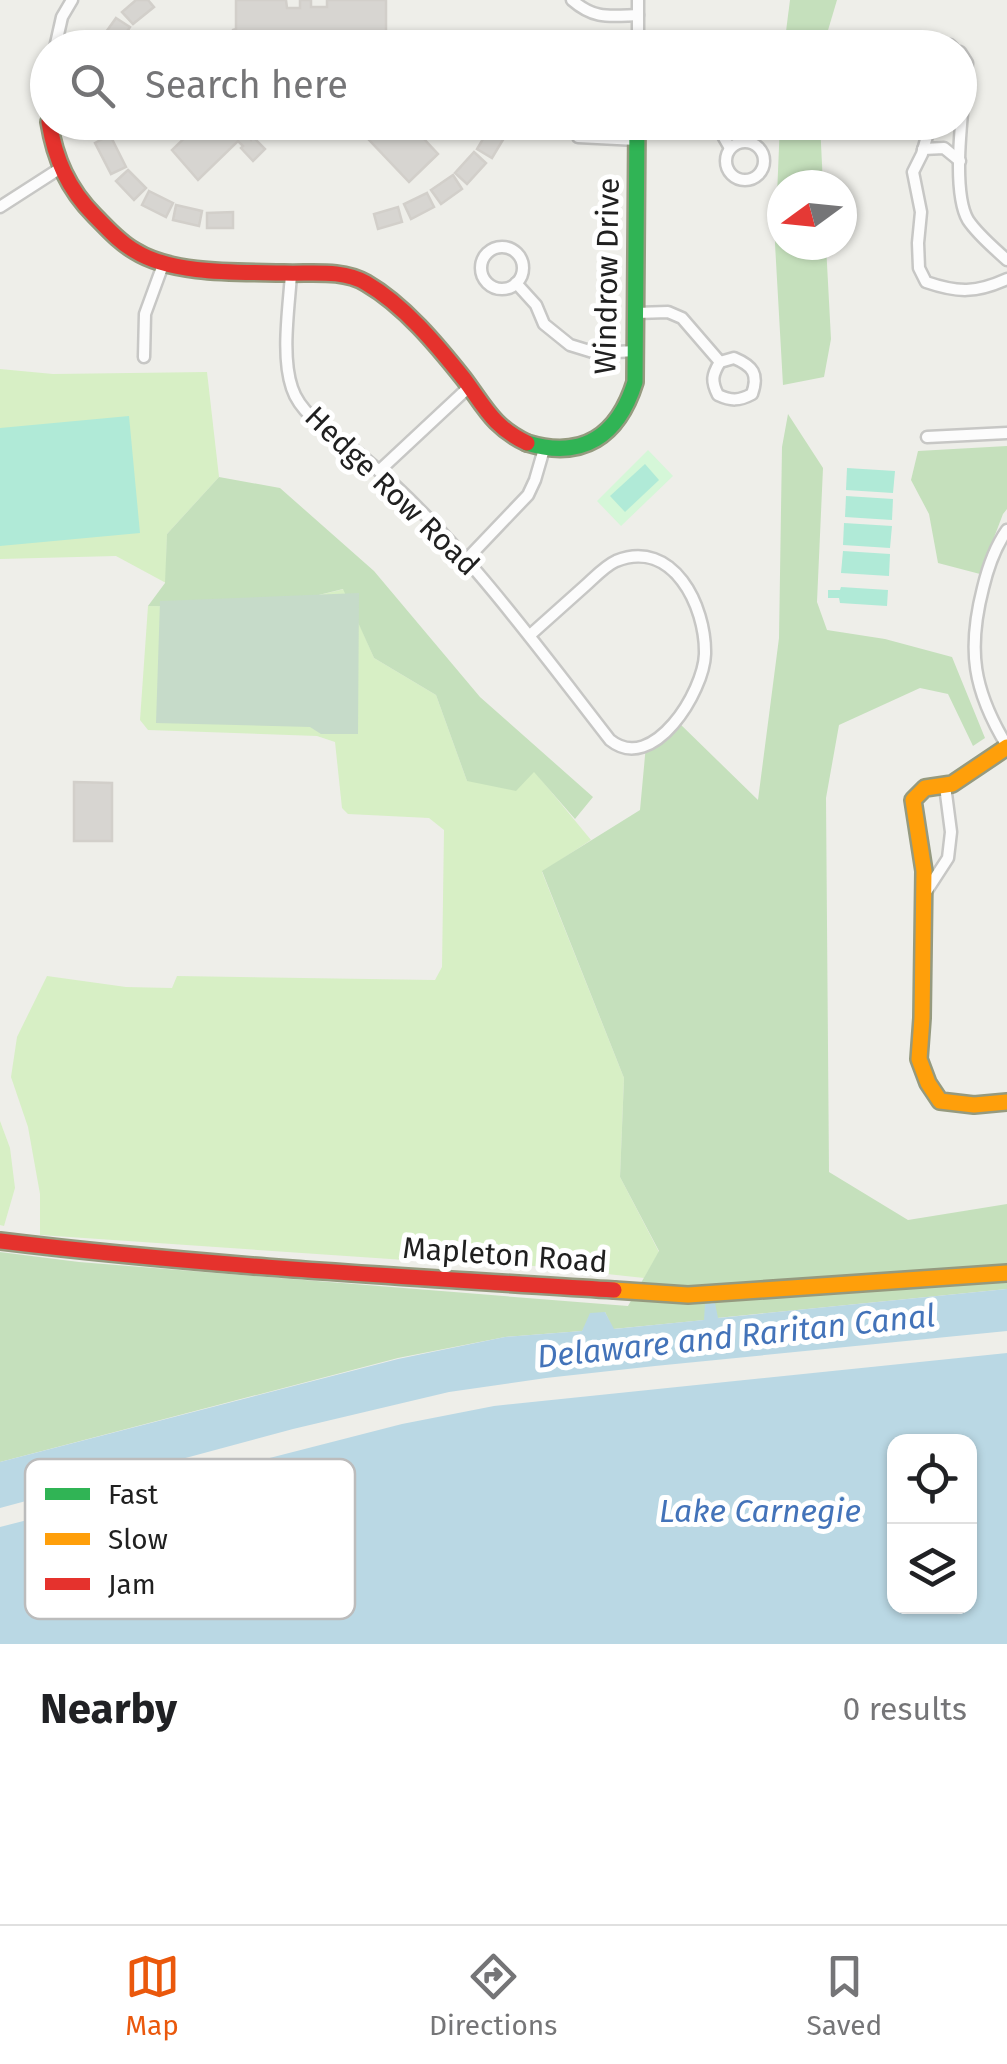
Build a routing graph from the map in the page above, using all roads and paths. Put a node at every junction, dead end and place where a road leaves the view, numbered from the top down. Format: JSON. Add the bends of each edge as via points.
{"nodes":[{"id":1,"x":72,"y":0,"type":"edge"},
{"id":2,"x":572,"y":0,"type":"edge"},
{"id":3,"x":638,"y":0,"type":"edge"},
{"id":4,"x":638,"y":15,"type":"junction"},
{"id":5,"x":59,"y":30,"type":"edge"},
{"id":6,"x":638,"y":30,"type":"edge"},
{"id":7,"x":53,"y":140,"type":"edge"},
{"id":8,"x":637,"y":140,"type":"edge"},
{"id":9,"x":725,"y":140,"type":"edge"},
{"id":10,"x":925,"y":140,"type":"edge"},
{"id":11,"x":962,"y":140,"type":"edge"},
{"id":12,"x":730,"y":148,"type":"dead end"},
{"id":13,"x":923,"y":149,"type":"junction"},
{"id":14,"x":960,"y":161,"type":"junction"},
{"id":15,"x":59,"y":168,"type":"junction"},
{"id":16,"x":0,"y":208,"type":"edge"},
{"id":17,"x":1007,"y":260,"type":"edge"},
{"id":18,"x":164,"y":262,"type":"junction"},
{"id":19,"x":291,"y":274,"type":"junction"},
{"id":20,"x":1007,"y":279,"type":"edge"},
{"id":21,"x":516,"y":283,"type":"junction"},
{"id":22,"x":636,"y":313,"type":"junction"},
{"id":23,"x":636,"y":351,"type":"junction"},
{"id":24,"x":144,"y":357,"type":"dead end"},
{"id":25,"x":720,"y":362,"type":"junction"},
{"id":26,"x":470,"y":386,"type":"junction"},
{"id":27,"x":1007,"y":433,"type":"edge"},
{"id":28,"x":928,"y":438,"type":"dead end"},
{"id":29,"x":544,"y":448,"type":"junction"},
{"id":30,"x":379,"y":470,"type":"junction"},
{"id":31,"x":1007,"y":530,"type":"edge"},
{"id":32,"x":466,"y":560,"type":"junction"},
{"id":33,"x":529,"y":636,"type":"junction"},
{"id":34,"x":1007,"y":746,"type":"edge"},
{"id":35,"x":945,"y":786,"type":"junction"},
{"id":36,"x":924,"y":896,"type":"junction"},
{"id":37,"x":1007,"y":1102,"type":"edge"},
{"id":38,"x":0,"y":1241,"type":"edge"},
{"id":39,"x":1007,"y":1272,"type":"edge"}],
"edges":[{"from":1,"to":5,"type":"street"},
{"from":2,"to":4,"type":"street","via":[[594,15]]},
{"from":3,"to":4,"type":"street"},
{"from":4,"to":6,"type":"street"},
{"from":7,"to":15,"type":"street"},
{"from":8,"to":22,"type":"street","name":"Windrow Drive"},
{"from":9,"to":12,"type":"street"},
{"from":10,"to":13,"type":"street"},
{"from":11,"to":14,"type":"street"},
{"from":13,"to":14,"type":"street","via":[[944,148]]},
{"from":13,"to":20,"type":"street","via":[[913,172],[921,212],[919,268],[926,282],[953,291]]},
{"from":14,"to":17,"type":"street","via":[[966,218]]},
{"from":15,"to":16,"type":"street"},
{"from":15,"to":18,"type":"street","via":[[112,233],[137,253]]},
{"from":18,"to":19,"type":"street"},
{"from":18,"to":24,"type":"street","via":[[145,314]]},
{"from":19,"to":26,"type":"street","via":[[352,276],[381,293]]},
{"from":19,"to":30,"type":"street","name":"Hedge Row Road","via":[[292,388],[304,410]]},
{"from":21,"to":21,"type":"street","via":[[520,258],[504,247],[491,250],[482,260],[485,280],[504,289]]},
{"from":21,"to":23,"type":"street","via":[[544,324],[570,344],[596,353]]},
{"from":22,"to":23,"type":"street","name":"Windrow Drive"},
{"from":22,"to":25,"type":"street","via":[[682,318]]},
{"from":23,"to":29,"type":"street","name":"Windrow Drive","via":[[635,382],[620,421],[591,443]]},
{"from":25,"to":25,"type":"street","via":[[712,374],[718,395],[741,400],[752,394],[756,382],[745,362]]},
{"from":26,"to":29,"type":"street","via":[[498,426]]},
{"from":26,"to":30,"type":"street"},
{"from":27,"to":28,"type":"street"},
{"from":29,"to":32,"type":"street","via":[[528,495]]},
{"from":30,"to":32,"type":"street","name":"Hedge Row Road"},
{"from":31,"to":34,"type":"street","via":[[989,565],[973,653],[990,718]]},
{"from":32,"to":33,"type":"street","name":"Hedge Row Road"},
{"from":33,"to":33,"type":"street","name":"Hedge Row Road","via":[[602,570],[643,556],[659,559],[686,586],[701,619],[705,655],[683,712],[654,742],[625,749],[610,740]]},
{"from":34,"to":35,"type":"street"},
{"from":35,"to":36,"type":"street","via":[[948,858]]},
{"from":35,"to":36,"type":"street","via":[[925,788],[913,800]]},
{"from":36,"to":37,"type":"street","via":[[919,1059],[928,1083],[940,1101]]},
{"from":38,"to":39,"type":"street","name":"Mapleton Road","via":[[249,1266],[688,1295]]}]}
